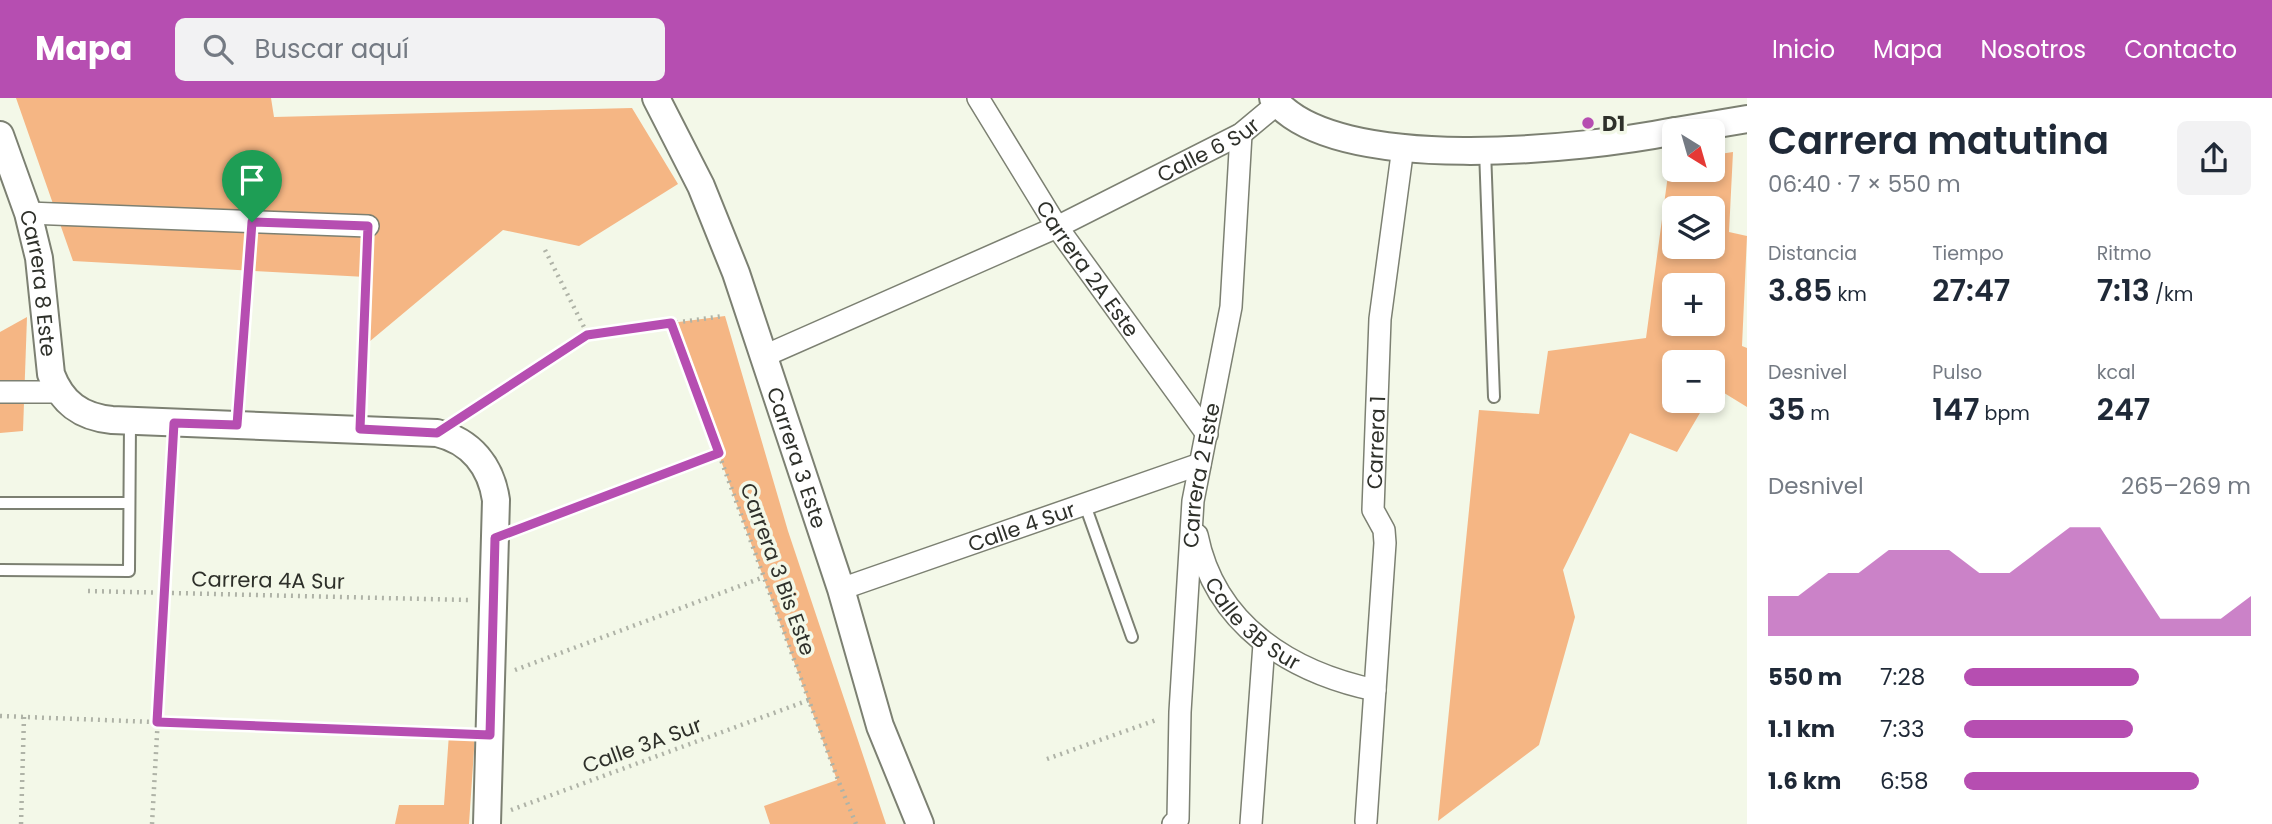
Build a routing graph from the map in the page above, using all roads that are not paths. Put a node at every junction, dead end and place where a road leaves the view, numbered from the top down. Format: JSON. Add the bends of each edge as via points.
{"nodes":[{"id":1,"x":656,"y":98,"type":"edge"},
{"id":2,"x":978,"y":98,"type":"edge"},
{"id":3,"x":1275,"y":101,"type":"edge"},
{"id":4,"x":1747,"y":119,"type":"edge"},
{"id":5,"x":1726,"y":122,"type":"edge"},
{"id":6,"x":1662,"y":133,"type":"edge"},
{"id":7,"x":0,"y":135,"type":"edge"},
{"id":8,"x":1241,"y":135,"type":"junction"},
{"id":9,"x":1403,"y":148,"type":"junction"},
{"id":10,"x":1485,"y":150,"type":"junction"},
{"id":11,"x":28,"y":213,"type":"junction"},
{"id":12,"x":368,"y":226,"type":"road end"},
{"id":13,"x":1057,"y":227,"type":"junction"},
{"id":14,"x":762,"y":358,"type":"junction"},
{"id":15,"x":0,"y":392,"type":"edge"},
{"id":16,"x":58,"y":392,"type":"junction"},
{"id":17,"x":1494,"y":397,"type":"dead end"},
{"id":18,"x":130,"y":421,"type":"junction"},
{"id":19,"x":1207,"y":434,"type":"junction"},
{"id":20,"x":1200,"y":464,"type":"junction"},
{"id":21,"x":1193,"y":501,"type":"junction"},
{"id":22,"x":0,"y":503,"type":"edge"},
{"id":23,"x":128,"y":503,"type":"junction"},
{"id":24,"x":1085,"y":505,"type":"junction"},
{"id":25,"x":0,"y":570,"type":"edge"},
{"id":26,"x":841,"y":589,"type":"junction"},
{"id":27,"x":1132,"y":637,"type":"dead end"},
{"id":28,"x":1264,"y":644,"type":"junction"},
{"id":29,"x":1375,"y":690,"type":"junction"},
{"id":30,"x":1366,"y":821,"type":"dead end"},
{"id":31,"x":487,"y":822,"type":"edge"},
{"id":32,"x":1175,"y":822,"type":"edge"},
{"id":33,"x":920,"y":824,"type":"edge"},
{"id":34,"x":1251,"y":824,"type":"edge"}],
"edges":[{"from":1,"to":14,"type":"street","name":"Carrera 3 Este","via":[[701,186],[736,273]]},
{"from":2,"to":13,"type":"street","name":"Carrera 2A Este"},
{"from":3,"to":8,"type":"street","name":"Calle 6 Sur"},
{"from":3,"to":9,"type":"street","name":"Calle 6 Sur","via":[[1302,122],[1329,133],[1371,146]]},
{"from":4,"to":5,"type":"street","name":"Calle 6 Sur"},
{"from":6,"to":10,"type":"street","name":"Calle 6 Sur","via":[[1596,144]]},
{"from":7,"to":11,"type":"street","name":"Carrera 8 Este"},
{"from":8,"to":13,"type":"street","name":"Calle 6 Sur"},
{"from":8,"to":19,"type":"street","name":"Carrera 2 Este","via":[[1231,307]]},
{"from":9,"to":10,"type":"street","name":"Calle 6 Sur"},
{"from":9,"to":29,"type":"street","name":"Carrera 1","via":[[1380,319],[1373,510],[1384,530],[1385,543]]},
{"from":10,"to":17,"type":"lane"},
{"from":11,"to":12,"type":"street"},
{"from":11,"to":16,"type":"street","name":"Carrera 8 Este","via":[[44,285],[48,356]]},
{"from":13,"to":14,"type":"street","name":"Calle 6 Sur"},
{"from":13,"to":19,"type":"street","name":"Carrera 2A Este"},
{"from":14,"to":26,"type":"street","name":"Carrera 3 Este"},
{"from":15,"to":16,"type":"street"},
{"from":16,"to":18,"type":"street","via":[[72,407],[91,416]]},
{"from":18,"to":23,"type":"lane"},
{"from":18,"to":31,"type":"street","via":[[437,433],[450,436],[477,455],[494,487]]},
{"from":19,"to":20,"type":"street","name":"Carrera 2 Este"},
{"from":20,"to":21,"type":"street","name":"Carrera 2 Este"},
{"from":20,"to":24,"type":"street","name":"Calle 4 Sur"},
{"from":21,"to":28,"type":"street","name":"Calle 3B Sur","via":[[1199,546],[1215,588]]},
{"from":21,"to":32,"type":"street","name":"Carrera 2 Este"},
{"from":22,"to":23,"type":"lane"},
{"from":23,"to":25,"type":"lane","via":[[129,571]]},
{"from":24,"to":26,"type":"street","name":"Calle 4 Sur"},
{"from":24,"to":27,"type":"lane"},
{"from":26,"to":33,"type":"street","name":"Carrera 3 Este","via":[[880,726]]},
{"from":28,"to":29,"type":"street","name":"Calle 3B Sur","via":[[1323,676]]},
{"from":28,"to":34,"type":"street"},
{"from":29,"to":30,"type":"street","name":"Carrera 1"}]}
